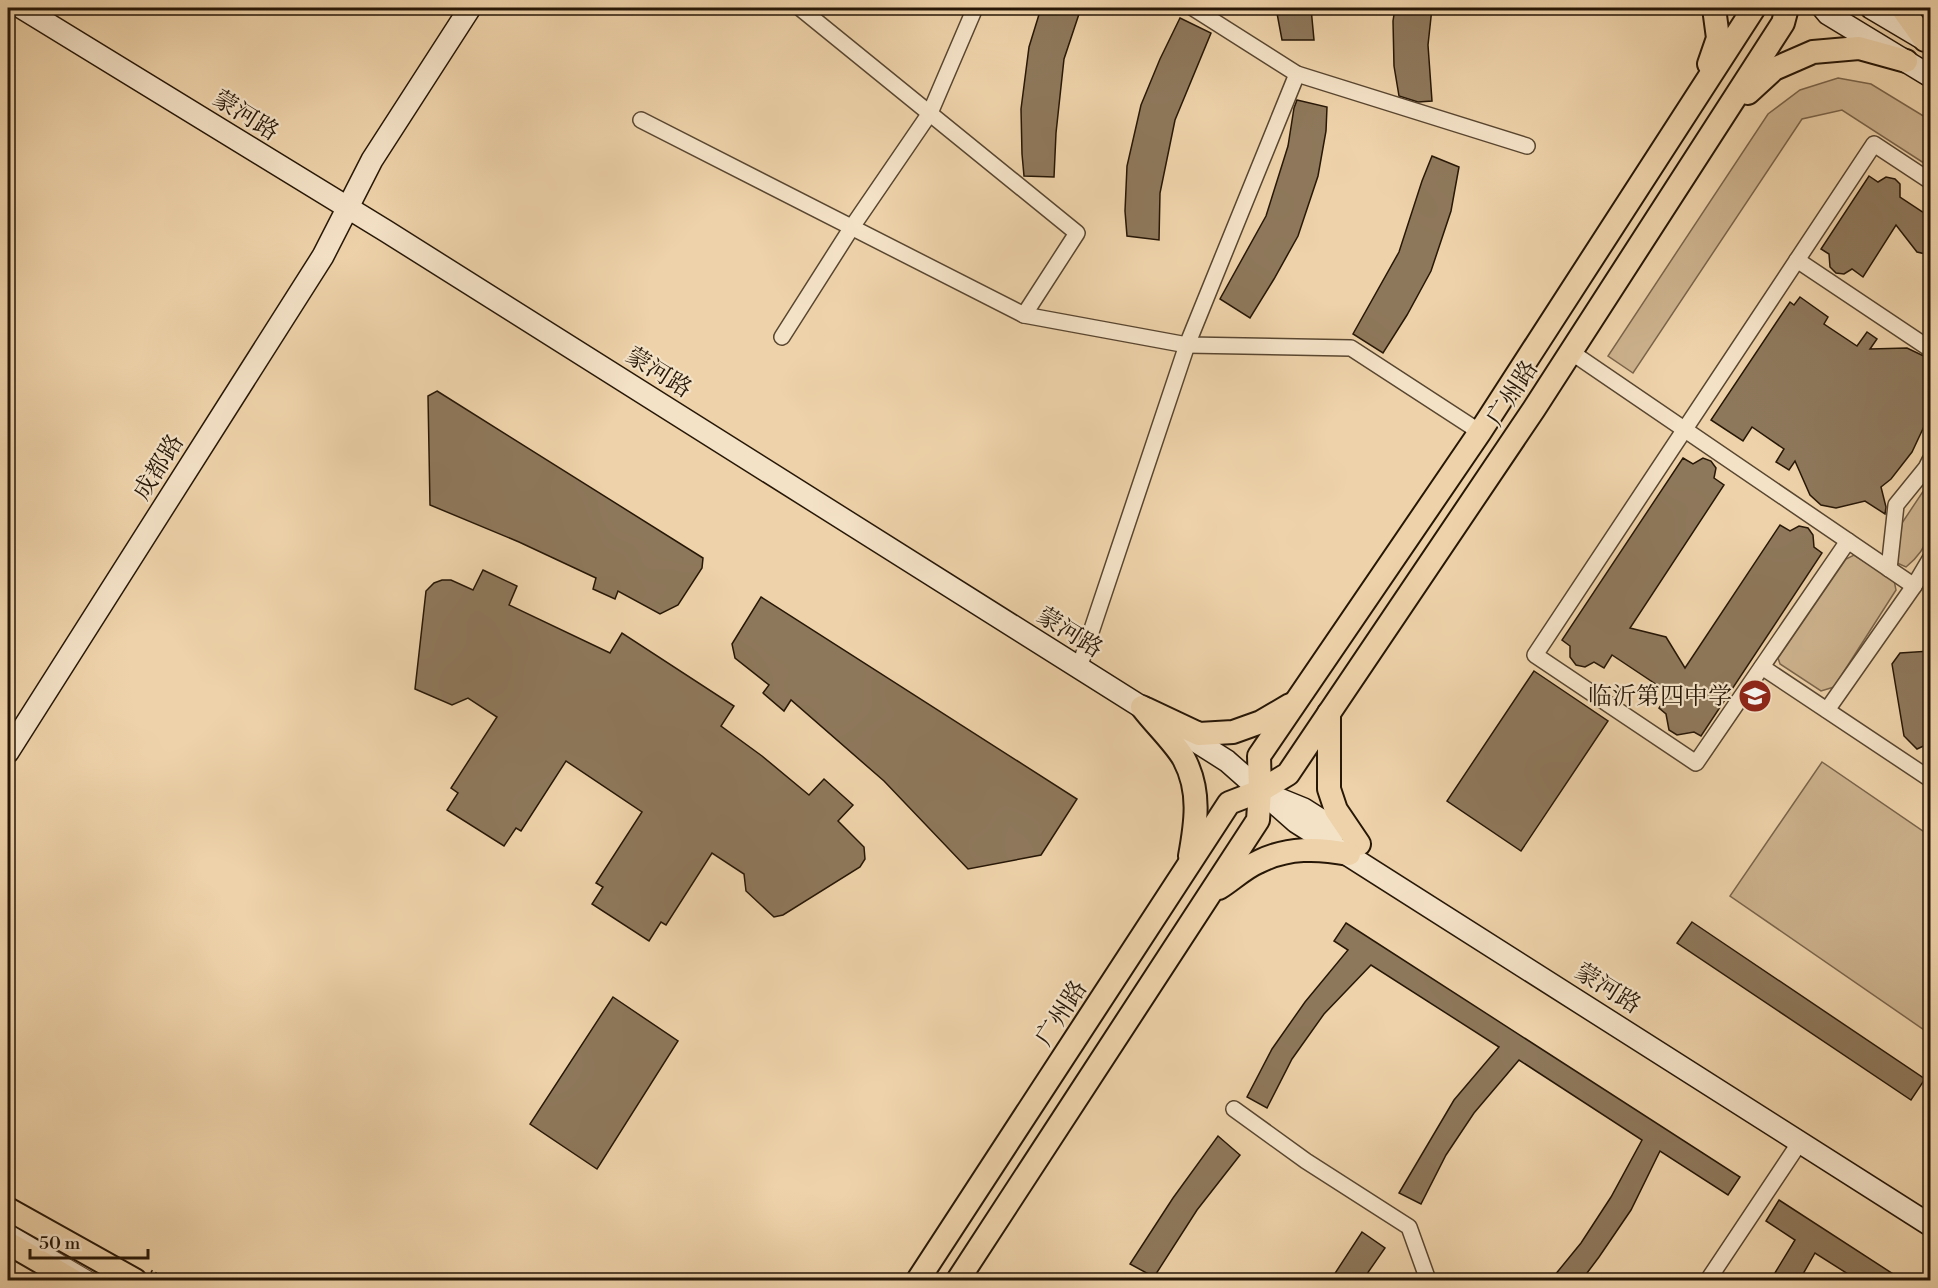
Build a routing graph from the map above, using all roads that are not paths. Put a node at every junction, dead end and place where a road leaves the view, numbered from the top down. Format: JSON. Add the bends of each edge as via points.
{"nodes":[{"id":1,"x":22,"y":8,"type":"edge"},
{"id":2,"x":470,"y":8,"type":"edge"},
{"id":3,"x":483,"y":8,"type":"edge"},
{"id":4,"x":800,"y":8,"type":"edge"},
{"id":5,"x":975,"y":8,"type":"edge"},
{"id":6,"x":1193,"y":8,"type":"edge"},
{"id":7,"x":1714,"y":8,"type":"edge"},
{"id":8,"x":1754,"y":8,"type":"edge"},
{"id":9,"x":1787,"y":8,"type":"edge"},
{"id":10,"x":1823,"y":8,"type":"edge"},
{"id":11,"x":1871,"y":8,"type":"edge"},
{"id":12,"x":1902,"y":8,"type":"edge"},
{"id":13,"x":1928,"y":42,"type":"edge"},
{"id":14,"x":1906,"y":61,"type":"junction"},
{"id":15,"x":1297,"y":74,"type":"junction"},
{"id":16,"x":1930,"y":76,"type":"edge"},
{"id":17,"x":1696,"y":97,"type":"junction"},
{"id":18,"x":930,"y":113,"type":"junction"},
{"id":19,"x":1725,"y":114,"type":"junction"},
{"id":20,"x":641,"y":120,"type":"dead end"},
{"id":21,"x":1527,"y":146,"type":"dead end"},
{"id":22,"x":1930,"y":181,"type":"edge"},
{"id":23,"x":347,"y":207,"type":"junction"},
{"id":24,"x":852,"y":227,"type":"junction"},
{"id":25,"x":1797,"y":260,"type":"junction"},
{"id":26,"x":1024,"y":315,"type":"junction"},
{"id":27,"x":782,"y":337,"type":"dead end"},
{"id":28,"x":1187,"y":345,"type":"junction"},
{"id":29,"x":1930,"y":349,"type":"edge"},
{"id":30,"x":1571,"y":352,"type":"junction"},
{"id":31,"x":1684,"y":430,"type":"junction"},
{"id":32,"x":1480,"y":432,"type":"junction"},
{"id":33,"x":1930,"y":460,"type":"edge"},
{"id":34,"x":1848,"y":541,"type":"junction"},
{"id":35,"x":1930,"y":559,"type":"edge"},
{"id":36,"x":1889,"y":569,"type":"junction"},
{"id":37,"x":1914,"y":586,"type":"junction"},
{"id":38,"x":1762,"y":667,"type":"junction"},
{"id":39,"x":1079,"y":668,"type":"junction"},
{"id":40,"x":1296,"y":701,"type":"junction"},
{"id":41,"x":1142,"y":708,"type":"junction"},
{"id":42,"x":1827,"y":710,"type":"junction"},
{"id":43,"x":1329,"y":712,"type":"junction"},
{"id":44,"x":8,"y":735,"type":"edge"},
{"id":45,"x":8,"y":752,"type":"edge"},
{"id":46,"x":1930,"y":780,"type":"edge"},
{"id":47,"x":1260,"y":791,"type":"junction"},
{"id":48,"x":1354,"y":849,"type":"junction"},
{"id":49,"x":1187,"y":868,"type":"junction"},
{"id":50,"x":1211,"y":894,"type":"junction"},
{"id":51,"x":1234,"y":1109,"type":"dead end"},
{"id":52,"x":1800,"y":1142,"type":"junction"},
{"id":53,"x":8,"y":1209,"type":"edge"},
{"id":54,"x":1930,"y":1209,"type":"edge"},
{"id":55,"x":1930,"y":1225,"type":"edge"},
{"id":56,"x":8,"y":1228,"type":"edge"},
{"id":57,"x":8,"y":1243,"type":"edge"},
{"id":58,"x":72,"y":1281,"type":"edge"},
{"id":59,"x":97,"y":1281,"type":"edge"},
{"id":60,"x":135,"y":1281,"type":"edge"},
{"id":61,"x":918,"y":1281,"type":"edge"},
{"id":62,"x":958,"y":1281,"type":"edge"},
{"id":63,"x":1428,"y":1281,"type":"edge"},
{"id":64,"x":1708,"y":1281,"type":"edge"}],
"edges":[{"from":1,"to":23,"type":"street","name":"蒙河路"},
{"from":2,"to":23,"type":"street","name":"成都路","via":[[372,160]]},
{"from":3,"to":23,"type":"street","name":"成都路","via":[[382,167]]},
{"from":4,"to":18,"type":"street"},
{"from":5,"to":18,"type":"street"},
{"from":6,"to":15,"type":"street"},
{"from":7,"to":17,"type":"main road","via":[[1719,38]]},
{"from":8,"to":17,"type":"main road","name":"广州路"},
{"from":9,"to":19,"type":"main road","name":"广州路","via":[[1783,23]]},
{"from":10,"to":14,"type":"street"},
{"from":11,"to":13,"type":"street"},
{"from":12,"to":13,"type":"main road"},
{"from":14,"to":16,"type":"street"},
{"from":14,"to":19,"type":"main road","via":[[1859,48],[1813,52],[1774,69]]},
{"from":15,"to":21,"type":"street"},
{"from":15,"to":28,"type":"street"},
{"from":17,"to":32,"type":"main road","name":"广州路"},
{"from":18,"to":24,"type":"street"},
{"from":18,"to":26,"type":"street","via":[[1077,233]]},
{"from":19,"to":30,"type":"main road","name":"广州路"},
{"from":20,"to":24,"type":"street"},
{"from":22,"to":25,"type":"street","via":[[1874,144]]},
{"from":23,"to":39,"type":"street","name":"蒙河路"},
{"from":23,"to":44,"type":"street","name":"成都路","via":[[313,247]]},
{"from":23,"to":45,"type":"street","name":"成都路","via":[[323,256]]},
{"from":24,"to":26,"type":"street"},
{"from":24,"to":27,"type":"street"},
{"from":25,"to":29,"type":"street"},
{"from":25,"to":31,"type":"street"},
{"from":26,"to":28,"type":"street"},
{"from":28,"to":32,"type":"street","via":[[1350,348]]},
{"from":28,"to":39,"type":"street"},
{"from":30,"to":31,"type":"street"},
{"from":30,"to":43,"type":"main road","name":"广州路"},
{"from":31,"to":34,"type":"street"},
{"from":31,"to":38,"type":"street","via":[[1535,655],[1696,763]]},
{"from":32,"to":40,"type":"main road","name":"广州路"},
{"from":33,"to":36,"type":"street","via":[[1896,505]]},
{"from":34,"to":36,"type":"street"},
{"from":34,"to":38,"type":"street"},
{"from":35,"to":37,"type":"street"},
{"from":36,"to":37,"type":"street"},
{"from":37,"to":42,"type":"street"},
{"from":38,"to":42,"type":"street"},
{"from":39,"to":41,"type":"street","name":"蒙河路"},
{"from":40,"to":41,"type":"main road","via":[[1262,722],[1233,732],[1199,734]]},
{"from":40,"to":47,"type":"main road","name":"广州路","via":[[1259,756]]},
{"from":41,"to":47,"type":"street","name":"蒙河路","via":[[1227,761]]},
{"from":41,"to":49,"type":"main road","via":[[1184,759],[1196,792],[1196,820]]},
{"from":42,"to":46,"type":"street"},
{"from":43,"to":47,"type":"main road","name":"广州路","via":[[1288,774]]},
{"from":43,"to":48,"type":"main road","via":[[1329,789]]},
{"from":47,"to":48,"type":"street","name":"蒙河路","via":[[1304,809]]},
{"from":47,"to":49,"type":"main road","name":"广州路","via":[[1229,803]]},
{"from":47,"to":50,"type":"main road","name":"广州路","via":[[1258,820]]},
{"from":48,"to":50,"type":"main road","via":[[1289,851],[1258,862]]},
{"from":48,"to":52,"type":"street","name":"蒙河路"},
{"from":48,"to":54,"type":"street","name":"蒙河路"},
{"from":49,"to":61,"type":"main road","name":"广州路"},
{"from":50,"to":62,"type":"main road","name":"广州路"},
{"from":51,"to":63,"type":"street","via":[[1409,1227]]},
{"from":52,"to":55,"type":"street","name":"蒙河路"},
{"from":52,"to":64,"type":"street"},
{"from":53,"to":60,"type":"main road"},
{"from":56,"to":59,"type":"lane"},
{"from":57,"to":58,"type":"main road"}]}
